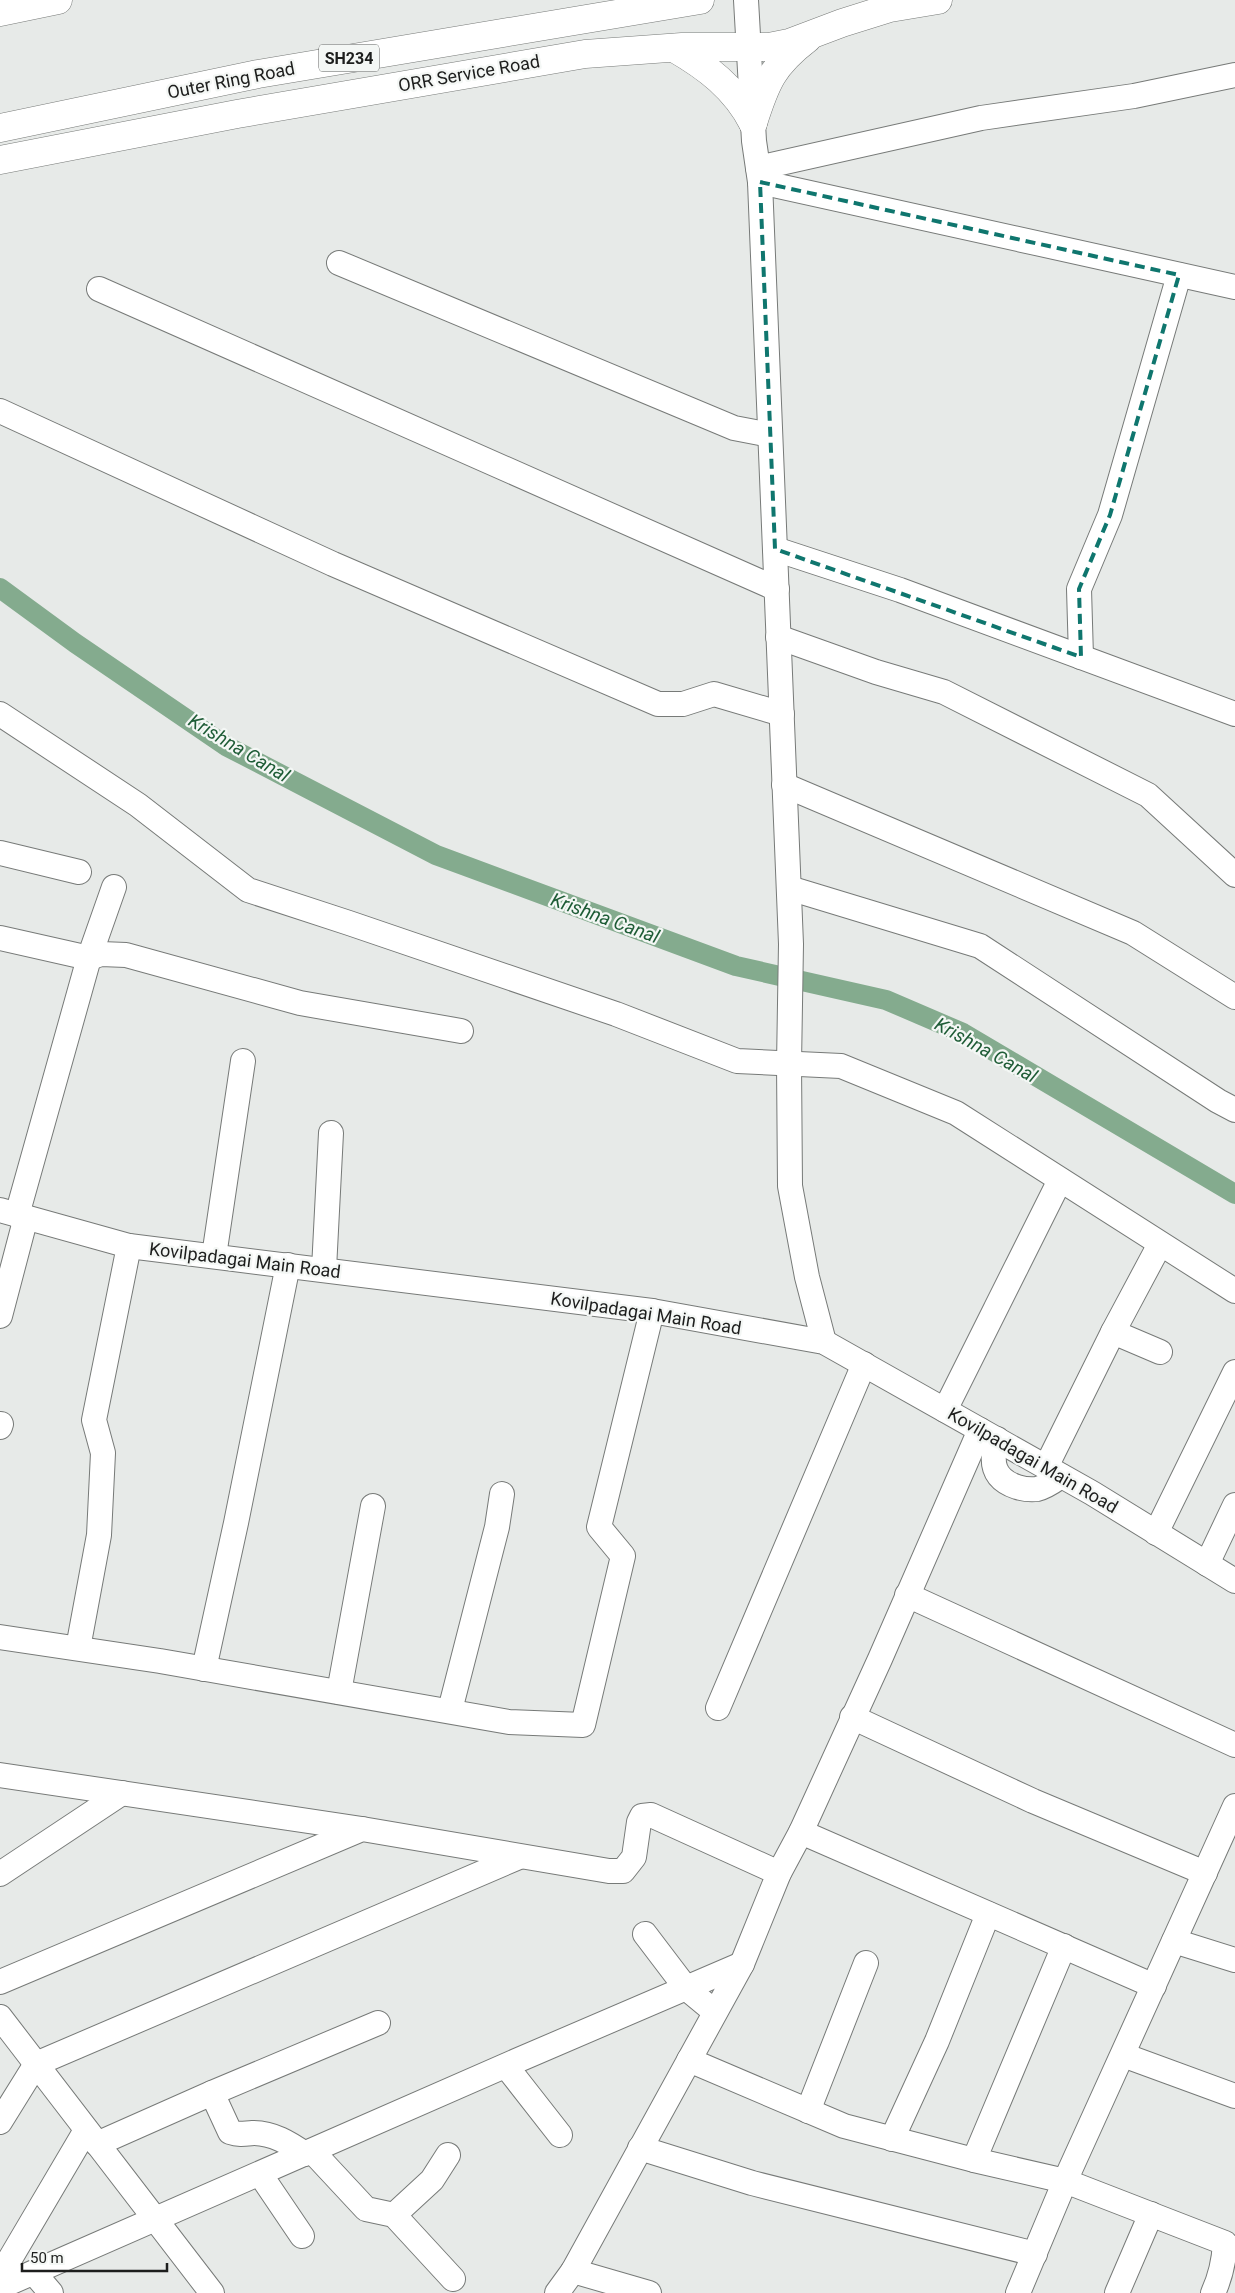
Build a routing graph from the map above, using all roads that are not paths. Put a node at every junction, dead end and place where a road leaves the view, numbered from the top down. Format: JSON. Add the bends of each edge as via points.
{"nodes":[{"id":1,"x":58,"y":0,"type":"edge"},
{"id":2,"x":700,"y":0,"type":"edge"},
{"id":3,"x":746,"y":0,"type":"edge"},
{"id":4,"x":938,"y":0,"type":"edge"},
{"id":5,"x":0,"y":12,"type":"edge"},
{"id":6,"x":813,"y":35,"type":"junction"},
{"id":7,"x":674,"y":48,"type":"junction"},
{"id":8,"x":748,"y":48,"type":"junction"},
{"id":9,"x":1235,"y":75,"type":"edge"},
{"id":10,"x":753,"y":123,"type":"junction"},
{"id":11,"x":0,"y":128,"type":"edge"},
{"id":12,"x":0,"y":160,"type":"edge"},
{"id":13,"x":759,"y":175,"type":"junction"},
{"id":14,"x":339,"y":263,"type":"dead end"},
{"id":15,"x":1178,"y":275,"type":"junction"},
{"id":16,"x":1235,"y":287,"type":"edge"},
{"id":17,"x":99,"y":289,"type":"dead end"},
{"id":18,"x":0,"y":411,"type":"edge"},
{"id":19,"x":770,"y":435,"type":"junction"},
{"id":20,"x":775,"y":549,"type":"junction"},
{"id":21,"x":777,"y":590,"type":"junction"},
{"id":22,"x":778,"y":636,"type":"junction"},
{"id":23,"x":1081,"y":658,"type":"junction"},
{"id":24,"x":0,"y":714,"type":"edge"},
{"id":25,"x":782,"y":714,"type":"junction"},
{"id":26,"x":1235,"y":714,"type":"edge"},
{"id":27,"x":784,"y":785,"type":"junction"},
{"id":28,"x":0,"y":853,"type":"edge"},
{"id":29,"x":79,"y":872,"type":"dead end"},
{"id":30,"x":1235,"y":875,"type":"edge"},
{"id":31,"x":114,"y":887,"type":"dead end"},
{"id":32,"x":789,"y":888,"type":"junction"},
{"id":33,"x":0,"y":938,"type":"edge"},
{"id":34,"x":89,"y":958,"type":"junction"},
{"id":35,"x":1235,"y":997,"type":"edge"},
{"id":36,"x":460,"y":1031,"type":"dead end"},
{"id":37,"x":243,"y":1060,"type":"dead end"},
{"id":38,"x":789,"y":1064,"type":"junction"},
{"id":39,"x":1235,"y":1110,"type":"edge"},
{"id":40,"x":331,"y":1133,"type":"dead end"},
{"id":41,"x":1060,"y":1180,"type":"junction"},
{"id":42,"x":14,"y":1214,"type":"edge"},
{"id":43,"x":1160,"y":1244,"type":"junction"},
{"id":44,"x":129,"y":1246,"type":"junction"},
{"id":45,"x":214,"y":1256,"type":"junction"},
{"id":46,"x":288,"y":1265,"type":"junction"},
{"id":47,"x":324,"y":1269,"type":"junction"},
{"id":48,"x":1235,"y":1291,"type":"edge"},
{"id":49,"x":652,"y":1311,"type":"junction"},
{"id":50,"x":0,"y":1316,"type":"edge"},
{"id":51,"x":1114,"y":1332,"type":"junction"},
{"id":52,"x":824,"y":1342,"type":"junction"},
{"id":53,"x":1160,"y":1352,"type":"dead end"},
{"id":54,"x":864,"y":1364,"type":"junction"},
{"id":55,"x":1235,"y":1372,"type":"edge"},
{"id":56,"x":944,"y":1410,"type":"junction"},
{"id":57,"x":989,"y":1435,"type":"junction"},
{"id":58,"x":1054,"y":1472,"type":"junction"},
{"id":59,"x":502,"y":1494,"type":"dead end"},
{"id":60,"x":1235,"y":1505,"type":"edge"},
{"id":61,"x":373,"y":1506,"type":"dead end"},
{"id":62,"x":1156,"y":1533,"type":"junction"},
{"id":63,"x":1207,"y":1564,"type":"junction"},
{"id":64,"x":1235,"y":1581,"type":"edge"},
{"id":65,"x":907,"y":1595,"type":"junction"},
{"id":66,"x":0,"y":1636,"type":"edge"},
{"id":67,"x":78,"y":1648,"type":"junction"},
{"id":68,"x":204,"y":1669,"type":"junction"},
{"id":69,"x":339,"y":1692,"type":"junction"},
{"id":70,"x":718,"y":1708,"type":"dead end"},
{"id":71,"x":450,"y":1710,"type":"junction"},
{"id":72,"x":852,"y":1717,"type":"junction"},
{"id":73,"x":1235,"y":1745,"type":"edge"},
{"id":74,"x":0,"y":1775,"type":"edge"},
{"id":75,"x":122,"y":1793,"type":"junction"},
{"id":76,"x":1235,"y":1806,"type":"edge"},
{"id":77,"x":362,"y":1829,"type":"junction"},
{"id":78,"x":801,"y":1832,"type":"junction"},
{"id":79,"x":519,"y":1857,"type":"junction"},
{"id":80,"x":779,"y":1873,"type":"junction"},
{"id":81,"x":1205,"y":1873,"type":"junction"},
{"id":82,"x":0,"y":1874,"type":"edge"},
{"id":83,"x":988,"y":1914,"type":"junction"},
{"id":84,"x":645,"y":1934,"type":"dead end"},
{"id":85,"x":1174,"y":1941,"type":"junction"},
{"id":86,"x":1064,"y":1946,"type":"junction"},
{"id":87,"x":1235,"y":1960,"type":"edge"},
{"id":88,"x":866,"y":1963,"type":"dead end"},
{"id":89,"x":742,"y":1964,"type":"junction"},
{"id":90,"x":0,"y":1982,"type":"edge"},
{"id":91,"x":1154,"y":1986,"type":"junction"},
{"id":92,"x":686,"y":1988,"type":"junction"},
{"id":93,"x":715,"y":2012,"type":"junction"},
{"id":94,"x":0,"y":2017,"type":"edge"},
{"id":95,"x":378,"y":2023,"type":"dead end"},
{"id":96,"x":1123,"y":2055,"type":"junction"},
{"id":97,"x":689,"y":2060,"type":"junction"},
{"id":98,"x":36,"y":2064,"type":"junction"},
{"id":99,"x":506,"y":2066,"type":"junction"},
{"id":100,"x":212,"y":2093,"type":"junction"},
{"id":101,"x":1235,"y":2096,"type":"edge"},
{"id":102,"x":808,"y":2111,"type":"junction"},
{"id":103,"x":0,"y":2122,"type":"edge"},
{"id":104,"x":560,"y":2135,"type":"dead end"},
{"id":105,"x":92,"y":2137,"type":"junction"},
{"id":106,"x":892,"y":2139,"type":"junction"},
{"id":107,"x":640,"y":2148,"type":"junction"},
{"id":108,"x":308,"y":2153,"type":"junction"},
{"id":109,"x":448,"y":2155,"type":"dead end"},
{"id":110,"x":974,"y":2160,"type":"junction"},
{"id":111,"x":260,"y":2174,"type":"junction"},
{"id":112,"x":1065,"y":2180,"type":"junction"},
{"id":113,"x":1151,"y":2214,"type":"junction"},
{"id":114,"x":394,"y":2215,"type":"junction"},
{"id":115,"x":155,"y":2219,"type":"junction"},
{"id":116,"x":302,"y":2236,"type":"dead end"},
{"id":117,"x":1230,"y":2242,"type":"edge"},
{"id":118,"x":1035,"y":2254,"type":"junction"},
{"id":119,"x":573,"y":2271,"type":"junction"},
{"id":120,"x":34,"y":2273,"type":"junction"},
{"id":121,"x":0,"y":2276,"type":"edge"},
{"id":122,"x":453,"y":2279,"type":"dead end"},
{"id":123,"x":0,"y":2288,"type":"edge"},
{"id":124,"x":51,"y":2293,"type":"edge"},
{"id":125,"x":212,"y":2293,"type":"edge"},
{"id":126,"x":557,"y":2293,"type":"edge"},
{"id":127,"x":649,"y":2293,"type":"edge"},
{"id":128,"x":1018,"y":2293,"type":"edge"},
{"id":129,"x":1117,"y":2293,"type":"edge"},
{"id":130,"x":1213,"y":2293,"type":"edge"}],
"edges":[{"from":1,"to":5,"type":"main road"},
{"from":2,"to":11,"type":"main road","name":"Outer Ring Road","number":"SH234","via":[[258,74]]},
{"from":3,"to":8,"type":"street"},
{"from":4,"to":6,"type":"main road","name":"ORR Service Road","via":[[890,8]]},
{"from":6,"to":8,"type":"main road","name":"ORR Service Road","via":[[789,43]]},
{"from":6,"to":10,"type":"main road","via":[[773,72]]},
{"from":7,"to":8,"type":"main road","name":"ORR Service Road"},
{"from":7,"to":10,"type":"main road","via":[[720,78],[744,104]]},
{"from":7,"to":12,"type":"main road","name":"ORR Service Road","via":[[585,54],[505,66]]},
{"from":8,"to":10,"type":"street"},
{"from":9,"to":13,"type":"street","via":[[1134,96],[980,118]]},
{"from":10,"to":13,"type":"street"},
{"from":13,"to":15,"type":"street"},
{"from":13,"to":19,"type":"street"},
{"from":14,"to":19,"type":"street","via":[[734,428]]},
{"from":15,"to":16,"type":"street"},
{"from":15,"to":23,"type":"street","via":[[1110,515],[1079,588]]},
{"from":17,"to":21,"type":"street"},
{"from":18,"to":25,"type":"street","via":[[333,564],[658,704],[683,704],[714,694]]},
{"from":19,"to":20,"type":"street"},
{"from":20,"to":21,"type":"street"},
{"from":20,"to":23,"type":"street","via":[[900,590]]},
{"from":21,"to":22,"type":"street"},
{"from":22,"to":25,"type":"street"},
{"from":22,"to":30,"type":"street","via":[[876,672],[944,692],[1148,795]]},
{"from":23,"to":26,"type":"street"},
{"from":24,"to":38,"type":"street","via":[[138,805],[248,890],[616,1014],[737,1060]]},
{"from":25,"to":27,"type":"street"},
{"from":27,"to":32,"type":"street"},
{"from":27,"to":35,"type":"street","via":[[1133,933]]},
{"from":28,"to":29,"type":"street"},
{"from":31,"to":34,"type":"street"},
{"from":32,"to":38,"type":"street"},
{"from":32,"to":39,"type":"street","via":[[980,946]]},
{"from":33,"to":34,"type":"street"},
{"from":34,"to":36,"type":"street","via":[[101,954],[126,955],[300,1003]]},
{"from":34,"to":42,"type":"street"},
{"from":37,"to":45,"type":"street"},
{"from":38,"to":41,"type":"street","via":[[841,1066],[956,1113]]},
{"from":38,"to":52,"type":"street","via":[[790,1186],[807,1277]]},
{"from":40,"to":47,"type":"street"},
{"from":41,"to":43,"type":"street"},
{"from":41,"to":56,"type":"street"},
{"from":42,"to":44,"type":"street","name":"Kovilpadagai Main Road"},
{"from":42,"to":50,"type":"street"},
{"from":43,"to":48,"type":"street"},
{"from":43,"to":51,"type":"street"},
{"from":44,"to":45,"type":"street","name":"Kovilpadagai Main Road"},
{"from":44,"to":67,"type":"street","via":[[94,1420],[103,1453],[99,1535]]},
{"from":45,"to":46,"type":"street","name":"Kovilpadagai Main Road"},
{"from":46,"to":47,"type":"street","name":"Kovilpadagai Main Road"},
{"from":46,"to":68,"type":"street"},
{"from":47,"to":49,"type":"street","name":"Kovilpadagai Main Road"},
{"from":49,"to":52,"type":"street","name":"Kovilpadagai Main Road"},
{"from":49,"to":71,"type":"street","via":[[598,1527],[624,1556],[583,1725],[509,1722]]},
{"from":51,"to":53,"type":"street"},
{"from":51,"to":58,"type":"street"},
{"from":52,"to":54,"type":"street","name":"Kovilpadagai Main Road"},
{"from":54,"to":56,"type":"street","name":"Kovilpadagai Main Road"},
{"from":54,"to":70,"type":"street"},
{"from":55,"to":62,"type":"street"},
{"from":56,"to":57,"type":"street","name":"Kovilpadagai Main Road"},
{"from":57,"to":58,"type":"street","name":"Kovilpadagai Main Road"},
{"from":57,"to":58,"type":"street","via":[[994,1451],[994,1468],[998,1476],[1010,1485],[1037,1489]]},
{"from":57,"to":65,"type":"street"},
{"from":58,"to":62,"type":"street","name":"Kovilpadagai Main Road"},
{"from":59,"to":71,"type":"street","via":[[497,1527]]},
{"from":60,"to":63,"type":"street"},
{"from":61,"to":69,"type":"street"},
{"from":62,"to":63,"type":"street","name":"Kovilpadagai Main Road"},
{"from":63,"to":64,"type":"street","name":"Kovilpadagai Main Road"},
{"from":65,"to":72,"type":"street"},
{"from":65,"to":73,"type":"street"},
{"from":66,"to":67,"type":"street"},
{"from":67,"to":68,"type":"street"},
{"from":68,"to":69,"type":"street"},
{"from":69,"to":71,"type":"street"},
{"from":72,"to":78,"type":"street"},
{"from":72,"to":81,"type":"street","via":[[1033,1801]]},
{"from":74,"to":75,"type":"street"},
{"from":75,"to":77,"type":"street"},
{"from":75,"to":82,"type":"street"},
{"from":76,"to":81,"type":"street"},
{"from":77,"to":79,"type":"street"},
{"from":77,"to":90,"type":"street"},
{"from":78,"to":80,"type":"street"},
{"from":78,"to":83,"type":"street"},
{"from":79,"to":80,"type":"street","via":[[624,1871],[634,1857],[639,1822],[642,1816],[651,1815]]},
{"from":79,"to":98,"type":"street"},
{"from":80,"to":89,"type":"street"},
{"from":81,"to":85,"type":"street"},
{"from":83,"to":86,"type":"street"},
{"from":83,"to":106,"type":"street","via":[[937,2041]]},
{"from":84,"to":92,"type":"street"},
{"from":85,"to":87,"type":"street"},
{"from":85,"to":91,"type":"street"},
{"from":86,"to":91,"type":"street"},
{"from":86,"to":110,"type":"street"},
{"from":88,"to":102,"type":"street"},
{"from":89,"to":92,"type":"street"},
{"from":89,"to":93,"type":"street"},
{"from":91,"to":96,"type":"street"},
{"from":92,"to":93,"type":"street"},
{"from":92,"to":99,"type":"street"},
{"from":93,"to":97,"type":"street"},
{"from":94,"to":98,"type":"street"},
{"from":95,"to":100,"type":"street"},
{"from":96,"to":101,"type":"street"},
{"from":96,"to":112,"type":"street"},
{"from":97,"to":102,"type":"street"},
{"from":97,"to":107,"type":"street"},
{"from":98,"to":103,"type":"street"},
{"from":98,"to":105,"type":"street"},
{"from":99,"to":104,"type":"street"},
{"from":99,"to":108,"type":"street"},
{"from":100,"to":105,"type":"street"},
{"from":100,"to":108,"type":"street","via":[[230,2132],[272,2135]]},
{"from":102,"to":106,"type":"street","via":[[844,2126]]},
{"from":105,"to":115,"type":"street"},
{"from":105,"to":121,"type":"street"},
{"from":106,"to":110,"type":"street"},
{"from":107,"to":118,"type":"street","via":[[752,2183]]},
{"from":107,"to":119,"type":"street"},
{"from":108,"to":111,"type":"street"},
{"from":108,"to":114,"type":"street","via":[[366,2209]]},
{"from":109,"to":114,"type":"street","via":[[432,2180]]},
{"from":110,"to":112,"type":"street"},
{"from":111,"to":115,"type":"street"},
{"from":111,"to":116,"type":"street"},
{"from":112,"to":113,"type":"street"},
{"from":112,"to":118,"type":"street"},
{"from":113,"to":117,"type":"street"},
{"from":113,"to":129,"type":"street"},
{"from":114,"to":122,"type":"street"},
{"from":115,"to":120,"type":"street"},
{"from":115,"to":125,"type":"street"},
{"from":117,"to":130,"type":"street","via":[[1220,2280]]},
{"from":118,"to":128,"type":"street"},
{"from":119,"to":126,"type":"street"},
{"from":119,"to":127,"type":"street"},
{"from":120,"to":123,"type":"street"},
{"from":120,"to":124,"type":"street"}]}
